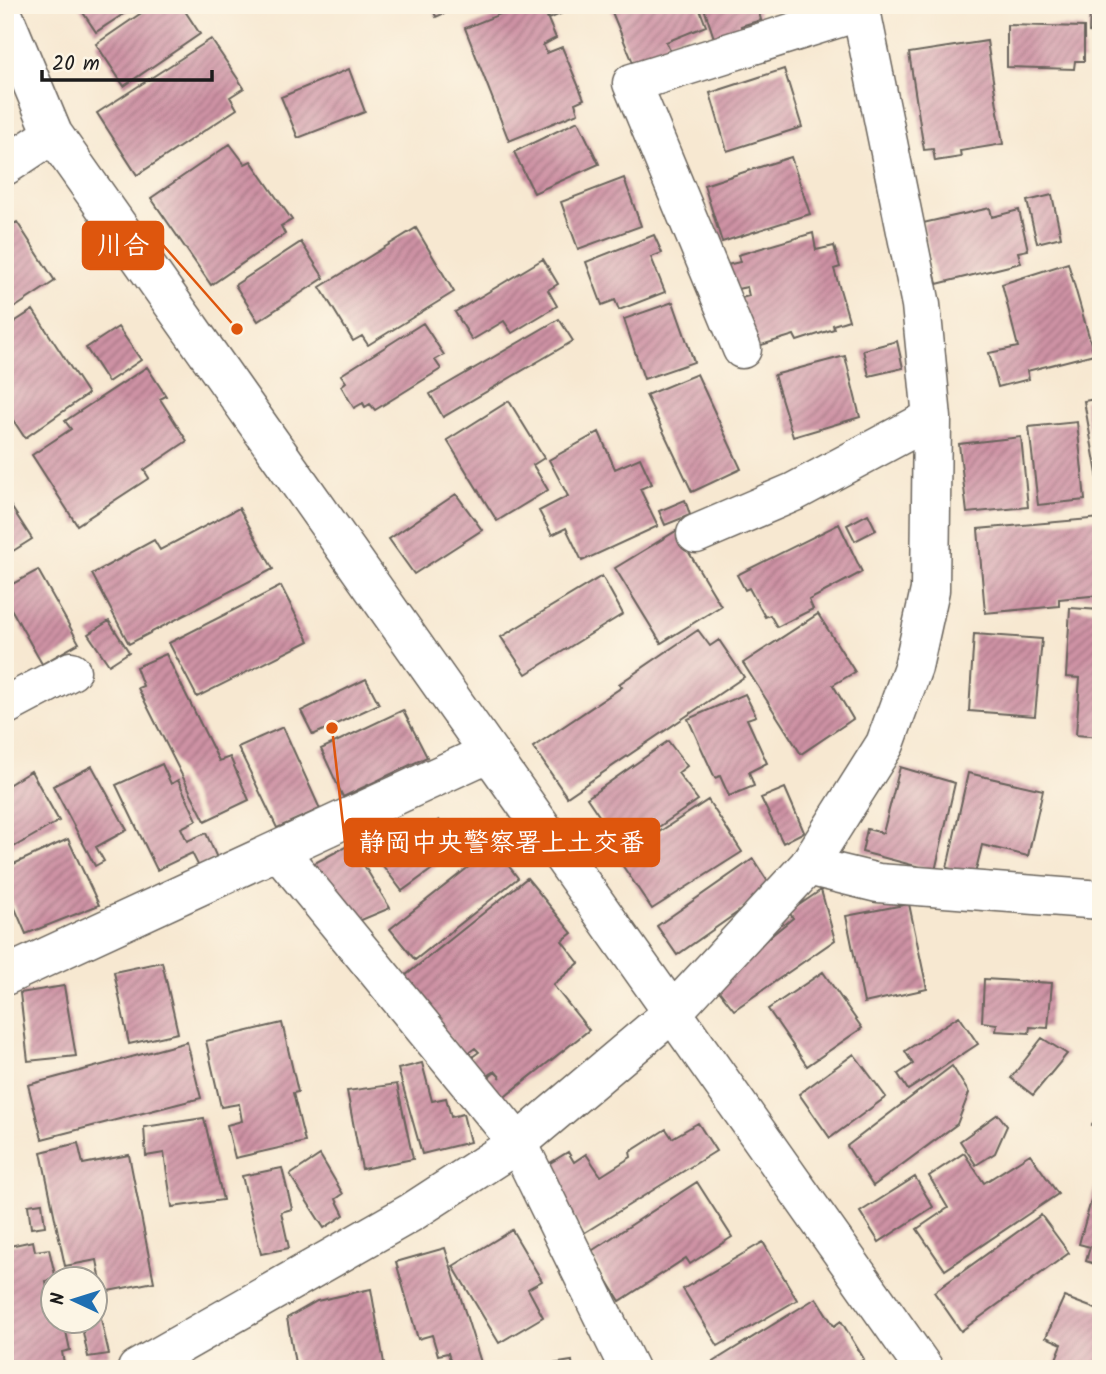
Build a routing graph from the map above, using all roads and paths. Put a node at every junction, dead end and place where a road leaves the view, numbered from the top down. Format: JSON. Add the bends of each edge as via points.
{"nodes":[{"id":1,"x":861,"y":8,"type":"edge"},
{"id":2,"x":5,"y":19,"type":"edge"},
{"id":3,"x":53,"y":134,"type":"junction"},
{"id":4,"x":5,"y":166,"type":"edge"},
{"id":5,"x":742,"y":349,"type":"dead end"},
{"id":6,"x":932,"y":418,"type":"junction"},
{"id":7,"x":696,"y":534,"type":"dead end"},
{"id":8,"x":71,"y":671,"type":"dead end"},
{"id":9,"x":5,"y":706,"type":"edge"},
{"id":10,"x":488,"y":753,"type":"junction"},
{"id":11,"x":278,"y":850,"type":"junction"},
{"id":12,"x":808,"y":866,"type":"junction"},
{"id":13,"x":1101,"y":900,"type":"edge"},
{"id":14,"x":5,"y":976,"type":"edge"},
{"id":15,"x":672,"y":1013,"type":"junction"},
{"id":16,"x":519,"y":1143,"type":"junction"},
{"id":17,"x":137,"y":1369,"type":"edge"},
{"id":18,"x":629,"y":1369,"type":"edge"},
{"id":19,"x":924,"y":1369,"type":"edge"}],
"edges":[{"from":1,"to":5,"type":"street","via":[[632,83]]},
{"from":1,"to":6,"type":"street","via":[[921,305]]},
{"from":2,"to":3,"type":"street"},
{"from":3,"to":4,"type":"street"},
{"from":3,"to":10,"type":"street"},
{"from":6,"to":7,"type":"street","via":[[794,492]]},
{"from":6,"to":12,"type":"street","via":[[930,590],[913,667],[885,744]]},
{"from":8,"to":9,"type":"street"},
{"from":10,"to":11,"type":"street"},
{"from":10,"to":15,"type":"street"},
{"from":11,"to":14,"type":"street"},
{"from":11,"to":16,"type":"street"},
{"from":12,"to":13,"type":"street","via":[[878,883]]},
{"from":12,"to":15,"type":"street"},
{"from":15,"to":16,"type":"street"},
{"from":15,"to":19,"type":"street"},
{"from":16,"to":17,"type":"street","via":[[412,1212]]},
{"from":16,"to":18,"type":"street"}]}
